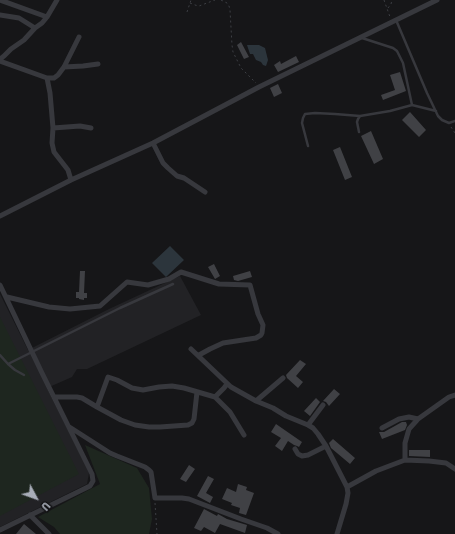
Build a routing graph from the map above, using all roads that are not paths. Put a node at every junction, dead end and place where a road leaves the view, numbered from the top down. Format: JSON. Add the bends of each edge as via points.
{"nodes":[{"id":1,"x":0,"y":0,"type":"edge"},
{"id":2,"x":56,"y":0,"type":"edge"},
{"id":3,"x":437,"y":0,"type":"edge"},
{"id":4,"x":0,"y":15,"type":"edge"},
{"id":5,"x":47,"y":17,"type":"junction"},
{"id":6,"x":394,"y":20,"type":"junction"},
{"id":7,"x":35,"y":28,"type":"junction"},
{"id":8,"x":79,"y":37,"type":"dead end"},
{"id":9,"x":359,"y":37,"type":"junction"},
{"id":10,"x":0,"y":60,"type":"edge"},
{"id":11,"x":98,"y":64,"type":"dead end"},
{"id":12,"x":64,"y":67,"type":"junction"},
{"id":13,"x":47,"y":78,"type":"junction"},
{"id":14,"x":412,"y":105,"type":"junction"},
{"id":15,"x":436,"y":110,"type":"junction"},
{"id":16,"x":360,"y":116,"type":"junction"},
{"id":17,"x":455,"y":121,"type":"edge"},
{"id":18,"x":53,"y":128,"type":"junction"},
{"id":19,"x":91,"y":128,"type":"dead end"},
{"id":20,"x":359,"y":132,"type":"dead end"},
{"id":21,"x":153,"y":143,"type":"junction"},
{"id":22,"x":308,"y":146,"type":"dead end"},
{"id":23,"x":71,"y":180,"type":"junction"},
{"id":24,"x":205,"y":192,"type":"dead end"},
{"id":25,"x":0,"y":216,"type":"edge"},
{"id":26,"x":173,"y":284,"type":"dead end"},
{"id":27,"x":0,"y":285,"type":"edge"},
{"id":28,"x":7,"y":297,"type":"junction"},
{"id":29,"x":191,"y":348,"type":"dead end"},
{"id":30,"x":32,"y":352,"type":"junction"},
{"id":31,"x":0,"y":355,"type":"edge"},
{"id":32,"x":199,"y":356,"type":"junction"},
{"id":33,"x":8,"y":364,"type":"junction"},
{"id":34,"x":24,"y":374,"type":"dead end"},
{"id":35,"x":283,"y":378,"type":"dead end"},
{"id":36,"x":227,"y":384,"type":"junction"},
{"id":37,"x":197,"y":392,"type":"junction"},
{"id":38,"x":455,"y":395,"type":"edge"},
{"id":39,"x":54,"y":397,"type":"junction"},
{"id":40,"x":215,"y":397,"type":"junction"},
{"id":41,"x":256,"y":401,"type":"junction"},
{"id":42,"x":323,"y":405,"type":"dead end"},
{"id":43,"x":97,"y":407,"type":"junction"},
{"id":44,"x":418,"y":419,"type":"junction"},
{"id":45,"x":308,"y":425,"type":"junction"},
{"id":46,"x":70,"y":428,"type":"junction"},
{"id":47,"x":382,"y":428,"type":"dead end"},
{"id":48,"x":244,"y":435,"type":"dead end"},
{"id":49,"x":326,"y":446,"type":"junction"},
{"id":50,"x":295,"y":449,"type":"dead end"},
{"id":51,"x":405,"y":460,"type":"junction"},
{"id":52,"x":455,"y":469,"type":"edge"},
{"id":53,"x":347,"y":487,"type":"junction"},
{"id":54,"x":30,"y":515,"type":"junction"},
{"id":55,"x":0,"y":530,"type":"edge"},
{"id":56,"x":49,"y":534,"type":"edge"},
{"id":57,"x":278,"y":534,"type":"edge"},
{"id":58,"x":337,"y":534,"type":"edge"}],
"edges":[{"from":1,"to":5,"type":"street"},
{"from":2,"to":5,"type":"street"},
{"from":3,"to":6,"type":"street"},
{"from":4,"to":7,"type":"street","via":[[19,18]]},
{"from":5,"to":7,"type":"street"},
{"from":6,"to":9,"type":"street"},
{"from":6,"to":15,"type":"lane"},
{"from":7,"to":10,"type":"street"},
{"from":8,"to":12,"type":"street"},
{"from":9,"to":14,"type":"lane","via":[[397,51],[403,63]]},
{"from":9,"to":21,"type":"street"},
{"from":10,"to":13,"type":"street"},
{"from":11,"to":12,"type":"street"},
{"from":12,"to":13,"type":"street","via":[[57,77]]},
{"from":13,"to":18,"type":"street"},
{"from":14,"to":15,"type":"lane"},
{"from":14,"to":16,"type":"lane"},
{"from":15,"to":17,"type":"lane","via":[[445,122]]},
{"from":16,"to":20,"type":"lane","via":[[357,122]]},
{"from":16,"to":22,"type":"lane","via":[[305,114],[302,123]]},
{"from":18,"to":19,"type":"street"},
{"from":18,"to":23,"type":"street","via":[[54,152],[67,167]]},
{"from":21,"to":23,"type":"street"},
{"from":21,"to":24,"type":"street","via":[[168,168]]},
{"from":23,"to":25,"type":"street"},
{"from":26,"to":30,"type":"lane"},
{"from":27,"to":28,"type":"street"},
{"from":28,"to":30,"type":"street"},
{"from":28,"to":32,"type":"street","via":[[49,307],[100,306],[127,282],[148,285],[181,272],[219,284],[250,285],[263,326],[261,335],[223,343]]},
{"from":29,"to":32,"type":"street"},
{"from":30,"to":33,"type":"lane"},
{"from":30,"to":39,"type":"street"},
{"from":31,"to":33,"type":"lane"},
{"from":32,"to":36,"type":"street"},
{"from":33,"to":34,"type":"lane"},
{"from":35,"to":41,"type":"street"},
{"from":36,"to":40,"type":"street"},
{"from":36,"to":41,"type":"street"},
{"from":37,"to":40,"type":"street"},
{"from":37,"to":43,"type":"street","via":[[172,386],[143,390],[108,377]]},
{"from":37,"to":43,"type":"street","via":[[194,419],[188,425],[160,428],[135,425]]},
{"from":38,"to":44,"type":"street"},
{"from":39,"to":43,"type":"street","via":[[82,398]]},
{"from":39,"to":46,"type":"street"},
{"from":40,"to":48,"type":"street","via":[[230,412]]},
{"from":41,"to":45,"type":"street"},
{"from":42,"to":45,"type":"street"},
{"from":44,"to":47,"type":"street","via":[[399,419]]},
{"from":44,"to":51,"type":"street","via":[[406,436]]},
{"from":45,"to":49,"type":"street"},
{"from":46,"to":54,"type":"street","via":[[93,481],[90,486]]},
{"from":46,"to":57,"type":"street","via":[[117,456],[149,470],[155,498],[189,499]]},
{"from":49,"to":50,"type":"street","via":[[302,456]]},
{"from":49,"to":53,"type":"street"},
{"from":51,"to":52,"type":"street","via":[[446,463]]},
{"from":51,"to":53,"type":"street","via":[[376,471]]},
{"from":53,"to":58,"type":"street","via":[[346,504]]},
{"from":54,"to":55,"type":"street"},
{"from":54,"to":56,"type":"street"}]}
